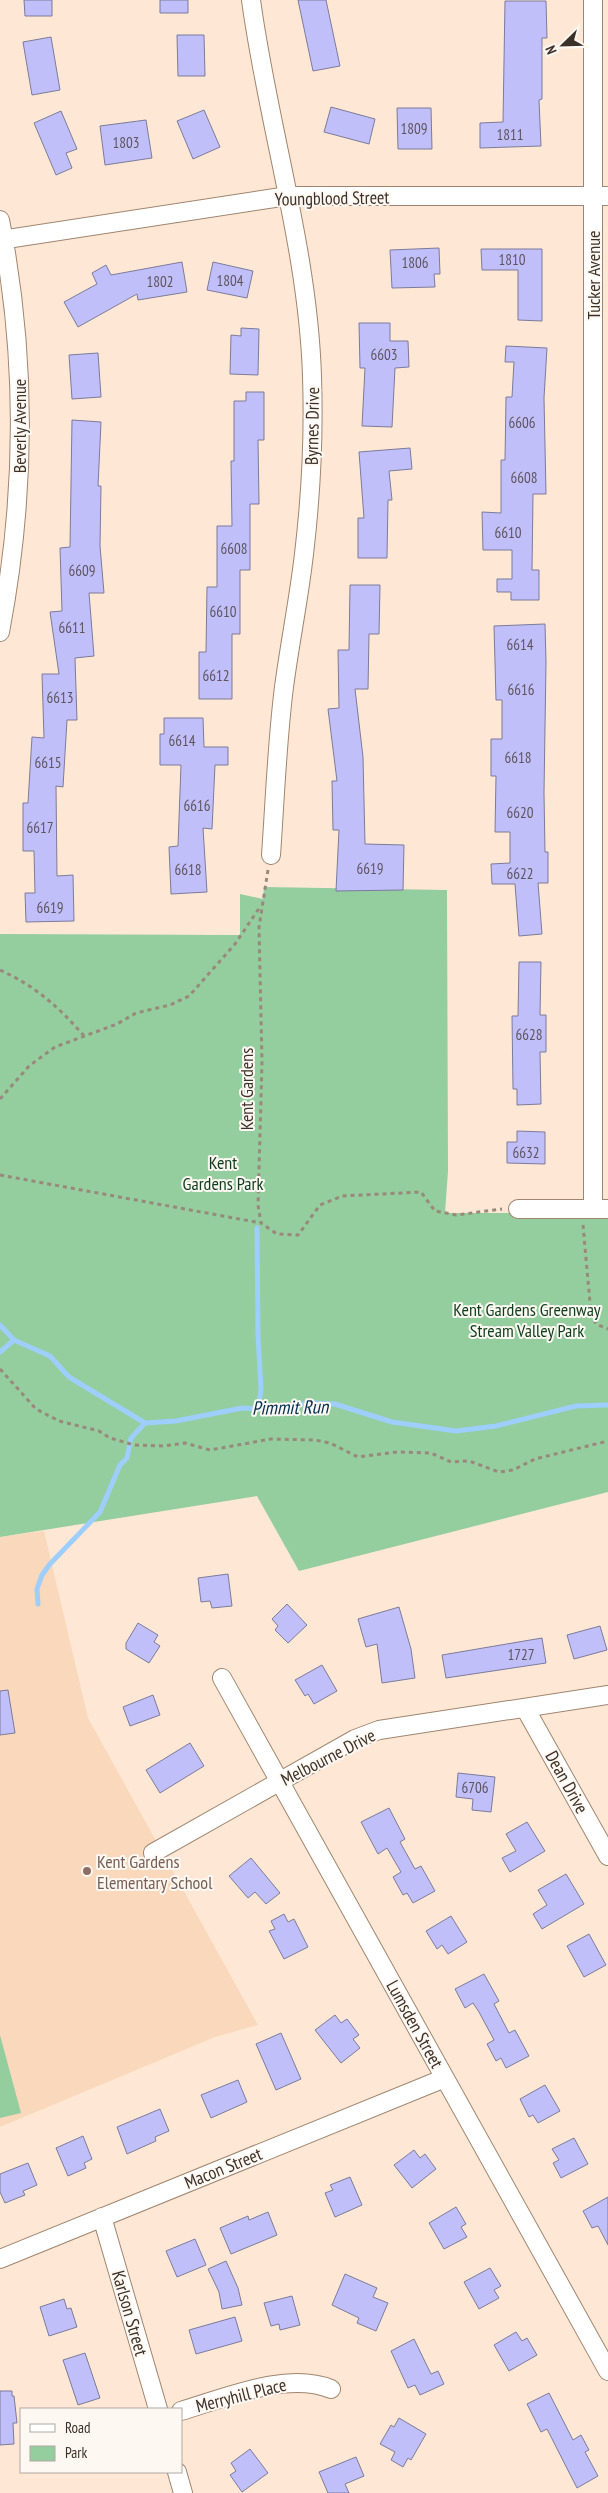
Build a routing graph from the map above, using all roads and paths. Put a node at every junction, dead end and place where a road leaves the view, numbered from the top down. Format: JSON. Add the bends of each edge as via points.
{"nodes":[{"id":1,"x":251,"y":0,"type":"edge"},
{"id":2,"x":593,"y":0,"type":"edge"},
{"id":3,"x":288,"y":196,"type":"junction"},
{"id":4,"x":600,"y":196,"type":"edge"},
{"id":5,"x":0,"y":220,"type":"edge"},
{"id":6,"x":2,"y":240,"type":"edge"},
{"id":7,"x":0,"y":632,"type":"edge"},
{"id":8,"x":271,"y":855,"type":"joint"},
{"id":9,"x":261,"y":906,"type":"junction"},
{"id":10,"x":0,"y":970,"type":"edge"},
{"id":11,"x":84,"y":1036,"type":"junction"},
{"id":12,"x":0,"y":1099,"type":"edge"},
{"id":13,"x":0,"y":1175,"type":"edge"},
{"id":14,"x":518,"y":1209,"type":"joint"},
{"id":15,"x":595,"y":1209,"type":"edge"},
{"id":16,"x":261,"y":1223,"type":"junction"},
{"id":17,"x":608,"y":1329,"type":"edge"},
{"id":18,"x":0,"y":1370,"type":"edge"},
{"id":19,"x":608,"y":1441,"type":"edge"},
{"id":20,"x":222,"y":1678,"type":"dead end"},
{"id":21,"x":608,"y":1694,"type":"edge"},
{"id":22,"x":526,"y":1708,"type":"junction"},
{"id":23,"x":280,"y":1781,"type":"junction"},
{"id":24,"x":152,"y":1852,"type":"dead end"},
{"id":25,"x":608,"y":1856,"type":"edge"},
{"id":26,"x":445,"y":2078,"type":"junction"},
{"id":27,"x":102,"y":2217,"type":"junction"},
{"id":28,"x":0,"y":2259,"type":"edge"},
{"id":29,"x":608,"y":2371,"type":"edge"},
{"id":30,"x":331,"y":2389,"type":"dead end"},
{"id":31,"x":158,"y":2408,"type":"edge"},
{"id":32,"x":182,"y":2411,"type":"edge"},
{"id":33,"x":177,"y":2473,"type":"edge"},
{"id":34,"x":183,"y":2493,"type":"edge"}],
"edges":[{"from":1,"to":3,"type":"street","name":"Byrnes Drive","via":[[259,59]]},
{"from":2,"to":4,"type":"street","name":"Tucker Avenue"},
{"from":3,"to":4,"type":"street","name":"Youngblood Street"},
{"from":3,"to":6,"type":"street","name":"Youngblood Street"},
{"from":3,"to":8,"type":"street","name":"Byrnes Drive","via":[[308,318],[313,407],[311,484],[284,688]]},
{"from":4,"to":15,"type":"street","name":"Tucker Avenue"},
{"from":5,"to":6,"type":"street","name":"Beverly Avenue"},
{"from":6,"to":7,"type":"street","name":"Beverly Avenue","via":[[18,348],[21,450],[12,561]]},
{"from":8,"to":9,"type":"path","name":"Kent Gardens"},
{"from":9,"to":11,"type":"path","name":"Kent Gardens","via":[[235,944],[189,996]]},
{"from":9,"to":16,"type":"path","name":"Kent Gardens","via":[[262,1062],[258,1206]]},
{"from":10,"to":11,"type":"path","via":[[42,994]]},
{"from":11,"to":12,"type":"path","name":"Kent Gardens","via":[[56,1047],[33,1062]]},
{"from":13,"to":16,"type":"path"},
{"from":14,"to":15,"type":"street"},
{"from":14,"to":16,"type":"path","via":[[489,1209],[456,1215],[435,1211],[422,1192],[342,1196],[320,1205],[298,1235],[277,1234]]},
{"from":15,"to":17,"type":"path","via":[[591,1314],[596,1324]]},
{"from":18,"to":19,"type":"path","via":[[36,1409],[59,1421],[99,1431],[134,1445],[185,1443],[210,1450],[271,1439],[314,1440],[330,1443],[358,1457],[397,1452],[430,1453],[451,1462],[469,1461],[499,1472]]},
{"from":20,"to":23,"type":"street","name":"Lumsden Street"},
{"from":21,"to":22,"type":"street","name":"Melbourne Drive"},
{"from":22,"to":23,"type":"street","name":"Melbourne Drive","via":[[379,1730],[355,1739]]},
{"from":22,"to":25,"type":"street","name":"Dean Drive"},
{"from":23,"to":24,"type":"street","name":"Melbourne Drive"},
{"from":23,"to":26,"type":"street","name":"Lumsden Street"},
{"from":26,"to":27,"type":"street","name":"Macon Street"},
{"from":26,"to":29,"type":"street","name":"Lumsden Street"},
{"from":27,"to":28,"type":"street","name":"Macon Street"},
{"from":27,"to":31,"type":"street","name":"Karlson Street"},
{"from":30,"to":32,"type":"street","name":"Merryhill Place","via":[[304,2381],[285,2382]]},
{"from":33,"to":34,"type":"street"}]}
